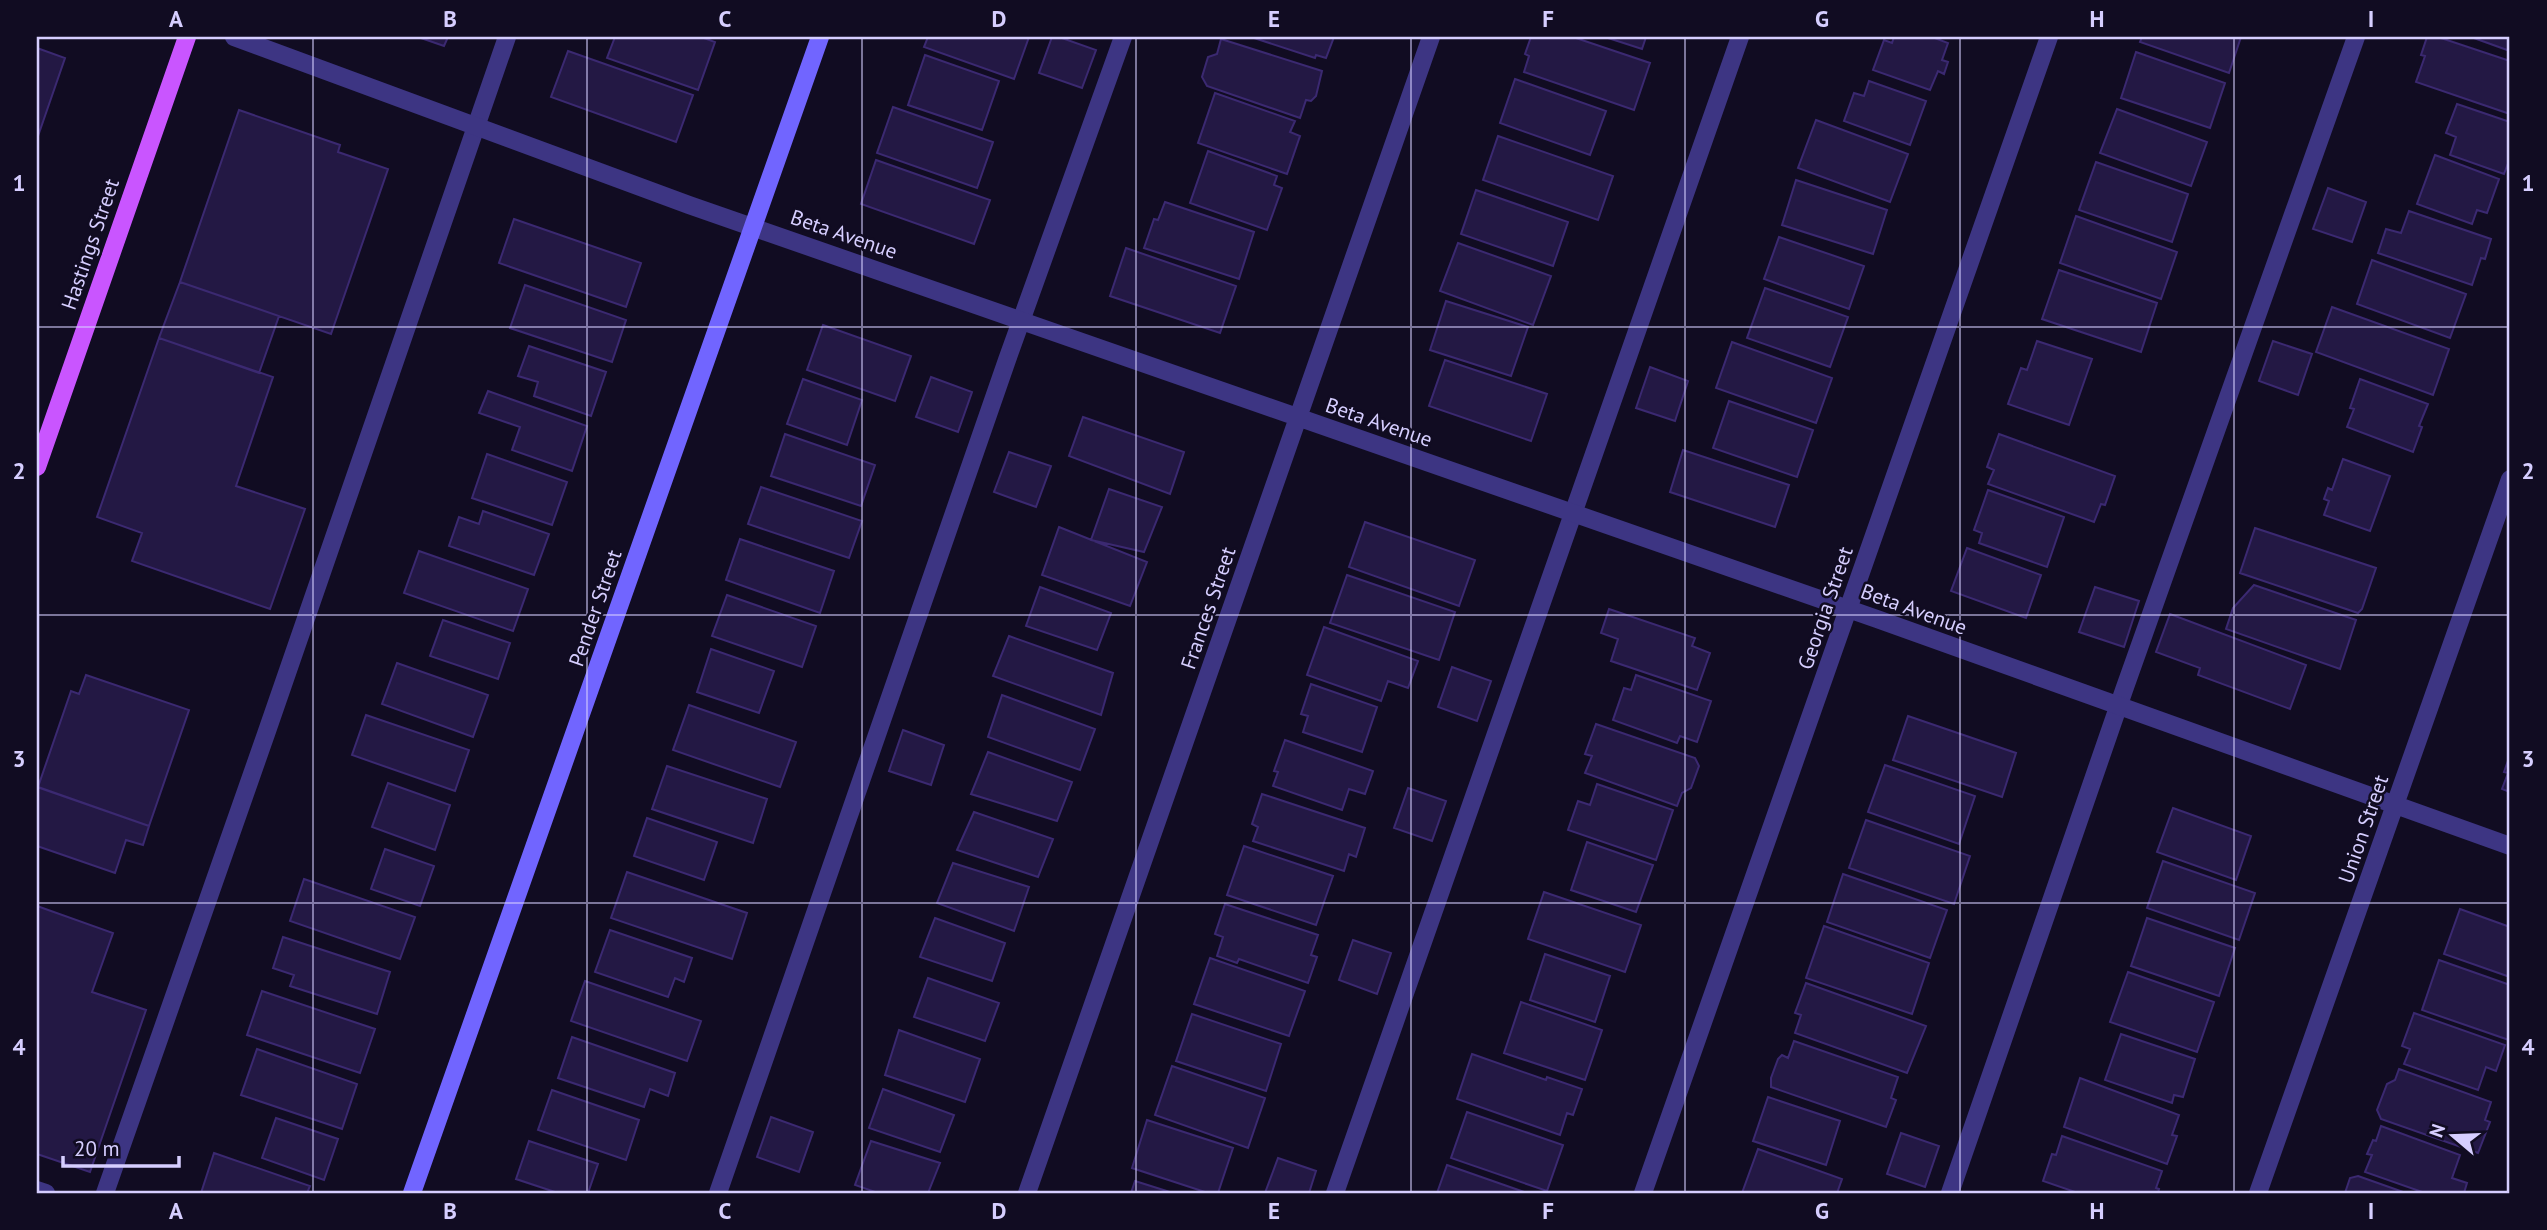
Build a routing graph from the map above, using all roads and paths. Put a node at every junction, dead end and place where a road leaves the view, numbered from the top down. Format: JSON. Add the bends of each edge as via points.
{"nodes":[{"id":1,"x":187,"y":37,"type":"edge"},
{"id":2,"x":234,"y":37,"type":"edge"},
{"id":3,"x":507,"y":37,"type":"edge"},
{"id":4,"x":820,"y":37,"type":"edge"},
{"id":5,"x":1123,"y":37,"type":"edge"},
{"id":6,"x":1432,"y":37,"type":"edge"},
{"id":7,"x":1740,"y":37,"type":"edge"},
{"id":8,"x":2049,"y":37,"type":"edge"},
{"id":9,"x":2356,"y":37,"type":"edge"},
{"id":10,"x":476,"y":125,"type":"junction"},
{"id":11,"x":754,"y":227,"type":"junction"},
{"id":12,"x":1022,"y":319,"type":"junction"},
{"id":13,"x":1299,"y":417,"type":"junction"},
{"id":14,"x":37,"y":467,"type":"edge"},
{"id":15,"x":2510,"y":479,"type":"edge"},
{"id":16,"x":1573,"y":513,"type":"junction"},
{"id":17,"x":1849,"y":610,"type":"junction"},
{"id":18,"x":2119,"y":707,"type":"junction"},
{"id":19,"x":2397,"y":805,"type":"junction"},
{"id":20,"x":2510,"y":846,"type":"edge"},
{"id":21,"x":37,"y":1190,"type":"edge"},
{"id":22,"x":46,"y":1193,"type":"edge"},
{"id":23,"x":105,"y":1193,"type":"edge"},
{"id":24,"x":412,"y":1193,"type":"edge"},
{"id":25,"x":718,"y":1193,"type":"edge"},
{"id":26,"x":1027,"y":1193,"type":"edge"},
{"id":27,"x":1335,"y":1193,"type":"edge"},
{"id":28,"x":1643,"y":1193,"type":"edge"},
{"id":29,"x":1950,"y":1193,"type":"edge"},
{"id":30,"x":2258,"y":1193,"type":"edge"}],
"edges":[{"from":1,"to":14,"type":"main road","name":"Hastings Street"},
{"from":2,"to":10,"type":"street","name":"Beta Avenue"},
{"from":3,"to":10,"type":"street"},
{"from":4,"to":11,"type":"street","name":"Pender Street"},
{"from":5,"to":12,"type":"street"},
{"from":6,"to":13,"type":"street","name":"Frances Street"},
{"from":7,"to":16,"type":"street"},
{"from":8,"to":17,"type":"street","name":"Georgia Street"},
{"from":9,"to":18,"type":"street"},
{"from":10,"to":11,"type":"street","name":"Beta Avenue"},
{"from":10,"to":23,"type":"street"},
{"from":11,"to":12,"type":"street","name":"Beta Avenue"},
{"from":11,"to":24,"type":"street","name":"Pender Street"},
{"from":12,"to":13,"type":"street","name":"Beta Avenue"},
{"from":12,"to":25,"type":"street"},
{"from":13,"to":16,"type":"street","name":"Beta Avenue"},
{"from":13,"to":26,"type":"street","name":"Frances Street"},
{"from":15,"to":19,"type":"street","name":"Union Street"},
{"from":16,"to":17,"type":"street","name":"Beta Avenue"},
{"from":16,"to":27,"type":"street"},
{"from":17,"to":18,"type":"street","name":"Beta Avenue"},
{"from":17,"to":28,"type":"street","name":"Georgia Street"},
{"from":18,"to":19,"type":"street","name":"Beta Avenue"},
{"from":18,"to":29,"type":"street"},
{"from":19,"to":20,"type":"street","name":"Beta Avenue"},
{"from":19,"to":30,"type":"street","name":"Union Street"},
{"from":21,"to":22,"type":"street"}]}
